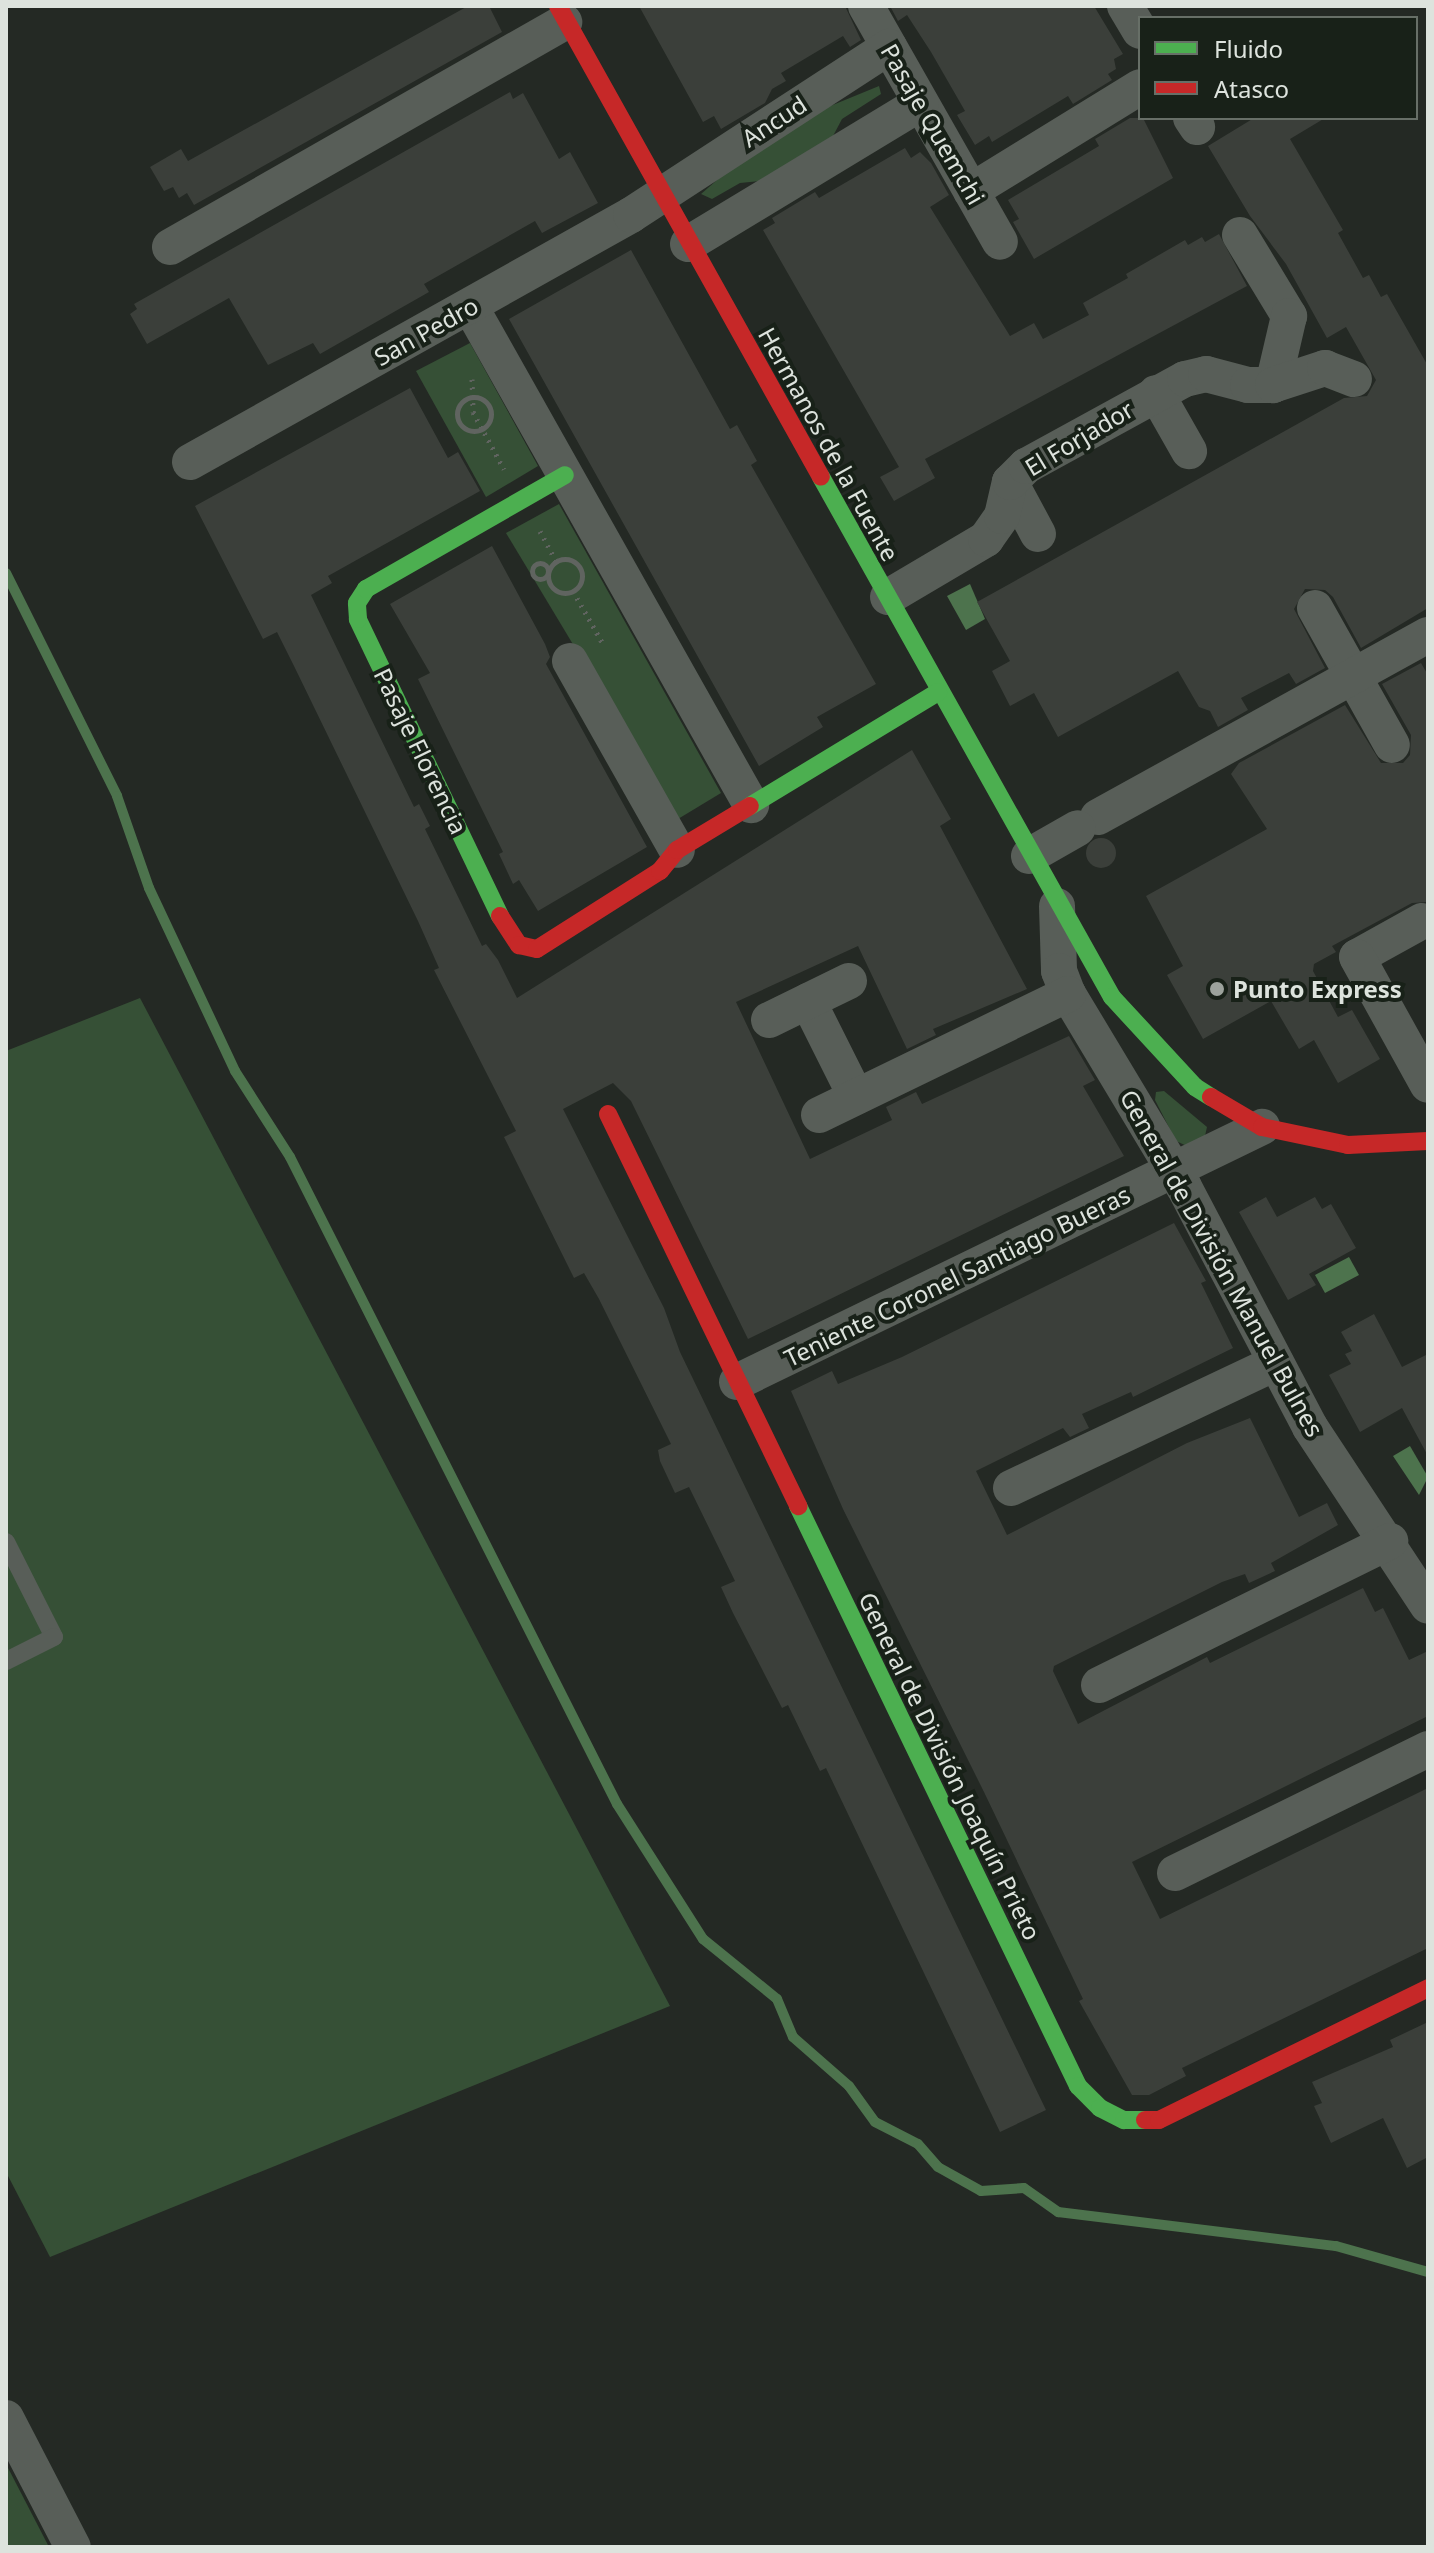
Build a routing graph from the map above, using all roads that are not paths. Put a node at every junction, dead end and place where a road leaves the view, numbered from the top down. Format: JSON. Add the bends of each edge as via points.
{"nodes":[{"id":1,"x":866,"y":6,"type":"edge"},
{"id":2,"x":1125,"y":6,"type":"edge"},
{"id":3,"x":561,"y":14,"type":"edge"},
{"id":4,"x":1138,"y":28,"type":"edge"},
{"id":5,"x":889,"y":47,"type":"junction"},
{"id":6,"x":1138,"y":88,"type":"edge"},
{"id":7,"x":921,"y":103,"type":"junction"},
{"id":8,"x":971,"y":191,"type":"junction"},
{"id":9,"x":659,"y":195,"type":"junction"},
{"id":10,"x":1240,"y":235,"type":"dead end"},
{"id":11,"x":1000,"y":242,"type":"dead end"},
{"id":12,"x":688,"y":244,"type":"junction"},
{"id":13,"x":170,"y":247,"type":"dead end"},
{"id":14,"x":470,"y":306,"type":"junction"},
{"id":15,"x":1354,"y":379,"type":"dead end"},
{"id":16,"x":1273,"y":385,"type":"junction"},
{"id":17,"x":1156,"y":393,"type":"junction"},
{"id":18,"x":1189,"y":451,"type":"dead end"},
{"id":19,"x":190,"y":462,"type":"dead end"},
{"id":20,"x":565,"y":475,"type":"junction"},
{"id":21,"x":1010,"y":482,"type":"junction"},
{"id":22,"x":1038,"y":534,"type":"dead end"},
{"id":23,"x":888,"y":597,"type":"junction"},
{"id":24,"x":1315,"y":608,"type":"dead end"},
{"id":25,"x":1428,"y":635,"type":"edge"},
{"id":26,"x":570,"y":661,"type":"dead end"},
{"id":27,"x":1354,"y":676,"type":"junction"},
{"id":28,"x":938,"y":692,"type":"junction"},
{"id":29,"x":1392,"y":745,"type":"dead end"},
{"id":30,"x":751,"y":805,"type":"junction"},
{"id":31,"x":677,"y":850,"type":"junction"},
{"id":32,"x":1029,"y":856,"type":"junction"},
{"id":33,"x":1057,"y":906,"type":"junction"},
{"id":34,"x":1422,"y":921,"type":"dead end"},
{"id":35,"x":849,"y":981,"type":"dead end"},
{"id":36,"x":1068,"y":994,"type":"junction"},
{"id":37,"x":808,"y":1001,"type":"junction"},
{"id":38,"x":769,"y":1020,"type":"dead end"},
{"id":39,"x":1428,"y":1085,"type":"edge"},
{"id":40,"x":856,"y":1097,"type":"junction"},
{"id":41,"x":608,"y":1114,"type":"dead end"},
{"id":42,"x":819,"y":1115,"type":"dead end"},
{"id":43,"x":1262,"y":1127,"type":"junction"},
{"id":44,"x":1428,"y":1141,"type":"edge"},
{"id":45,"x":1174,"y":1170,"type":"junction"},
{"id":46,"x":1276,"y":1363,"type":"junction"},
{"id":47,"x":737,"y":1382,"type":"junction"},
{"id":48,"x":1011,"y":1488,"type":"dead end"},
{"id":49,"x":1390,"y":1541,"type":"junction"},
{"id":50,"x":6,"y":1542,"type":"edge"},
{"id":51,"x":1428,"y":1606,"type":"edge"},
{"id":52,"x":6,"y":1661,"type":"edge"},
{"id":53,"x":1099,"y":1685,"type":"dead end"},
{"id":54,"x":1428,"y":1749,"type":"edge"},
{"id":55,"x":1175,"y":1873,"type":"dead end"},
{"id":56,"x":1428,"y":1988,"type":"edge"},
{"id":57,"x":6,"y":2418,"type":"edge"},
{"id":58,"x":73,"y":2547,"type":"edge"}],
"edges":[{"from":1,"to":5,"type":"street","name":"Pasaje Quemchi"},
{"from":2,"to":4,"type":"street"},
{"from":3,"to":9,"type":"street","name":"Hermanos de la Fuente"},
{"from":3,"to":13,"type":"street"},
{"from":5,"to":7,"type":"street","name":"Pasaje Quemchi"},
{"from":5,"to":9,"type":"street","name":"Ancud"},
{"from":6,"to":8,"type":"street"},
{"from":7,"to":8,"type":"street","name":"Pasaje Quemchi"},
{"from":7,"to":12,"type":"street"},
{"from":8,"to":11,"type":"street","name":"Pasaje Quemchi"},
{"from":9,"to":12,"type":"street","name":"Hermanos de la Fuente"},
{"from":9,"to":14,"type":"street","name":"San Pedro"},
{"from":10,"to":16,"type":"street","via":[[1289,316]]},
{"from":12,"to":23,"type":"street","name":"Hermanos de la Fuente"},
{"from":14,"to":19,"type":"street","name":"San Pedro"},
{"from":14,"to":20,"type":"street"},
{"from":15,"to":16,"type":"street","via":[[1325,368]]},
{"from":16,"to":17,"type":"street","name":"El Forjador","via":[[1248,385],[1206,374]]},
{"from":17,"to":18,"type":"street"},
{"from":17,"to":21,"type":"street","name":"El Forjador","via":[[1026,466]]},
{"from":20,"to":30,"type":"street"},
{"from":20,"to":31,"type":"street","name":"Pasaje Florencia","via":[[366,589],[357,603],[358,619],[510,936],[519,945],[537,949],[660,871]]},
{"from":21,"to":22,"type":"street"},
{"from":21,"to":23,"type":"street","name":"El Forjador","via":[[1002,516],[986,539]]},
{"from":23,"to":28,"type":"street","name":"Hermanos de la Fuente"},
{"from":24,"to":27,"type":"street"},
{"from":25,"to":27,"type":"street"},
{"from":26,"to":31,"type":"street"},
{"from":27,"to":29,"type":"street"},
{"from":27,"to":32,"type":"street"},
{"from":28,"to":30,"type":"street","name":"Pasaje Florencia"},
{"from":28,"to":32,"type":"street","name":"Hermanos de la Fuente"},
{"from":30,"to":31,"type":"street","name":"Pasaje Florencia"},
{"from":32,"to":33,"type":"street","name":"Hermanos de la Fuente"},
{"from":33,"to":36,"type":"street","name":"General de División Manuel Bulnes","via":[[1059,971]]},
{"from":33,"to":43,"type":"street","name":"Hermanos de la Fuente","via":[[1112,997],[1155,1047],[1195,1087]]},
{"from":34,"to":39,"type":"street","via":[[1357,957]]},
{"from":35,"to":37,"type":"street"},
{"from":36,"to":40,"type":"street"},
{"from":36,"to":45,"type":"street","name":"General de División Manuel Bulnes"},
{"from":37,"to":38,"type":"street"},
{"from":37,"to":40,"type":"street"},
{"from":40,"to":42,"type":"street"},
{"from":41,"to":47,"type":"street","name":"General de División Joaquín Prieto"},
{"from":43,"to":44,"type":"street","name":"Hermanos de la Fuente","via":[[1348,1145]]},
{"from":43,"to":45,"type":"street","name":"Teniente Coronel Santiago Bueras"},
{"from":45,"to":46,"type":"street","name":"General de División Manuel Bulnes"},
{"from":45,"to":47,"type":"street","name":"Teniente Coronel Santiago Bueras"},
{"from":46,"to":48,"type":"street"},
{"from":46,"to":49,"type":"street","name":"General de División Manuel Bulnes","via":[[1344,1482]]},
{"from":47,"to":56,"type":"street","name":"General de División Joaquín Prieto","via":[[1078,2086],[1100,2108],[1124,2120],[1159,2120]]},
{"from":49,"to":51,"type":"street","name":"General de División Manuel Bulnes"},
{"from":49,"to":53,"type":"street"},
{"from":50,"to":52,"type":"lane","via":[[54,1637]]},
{"from":54,"to":55,"type":"street"},
{"from":57,"to":58,"type":"street"}]}
